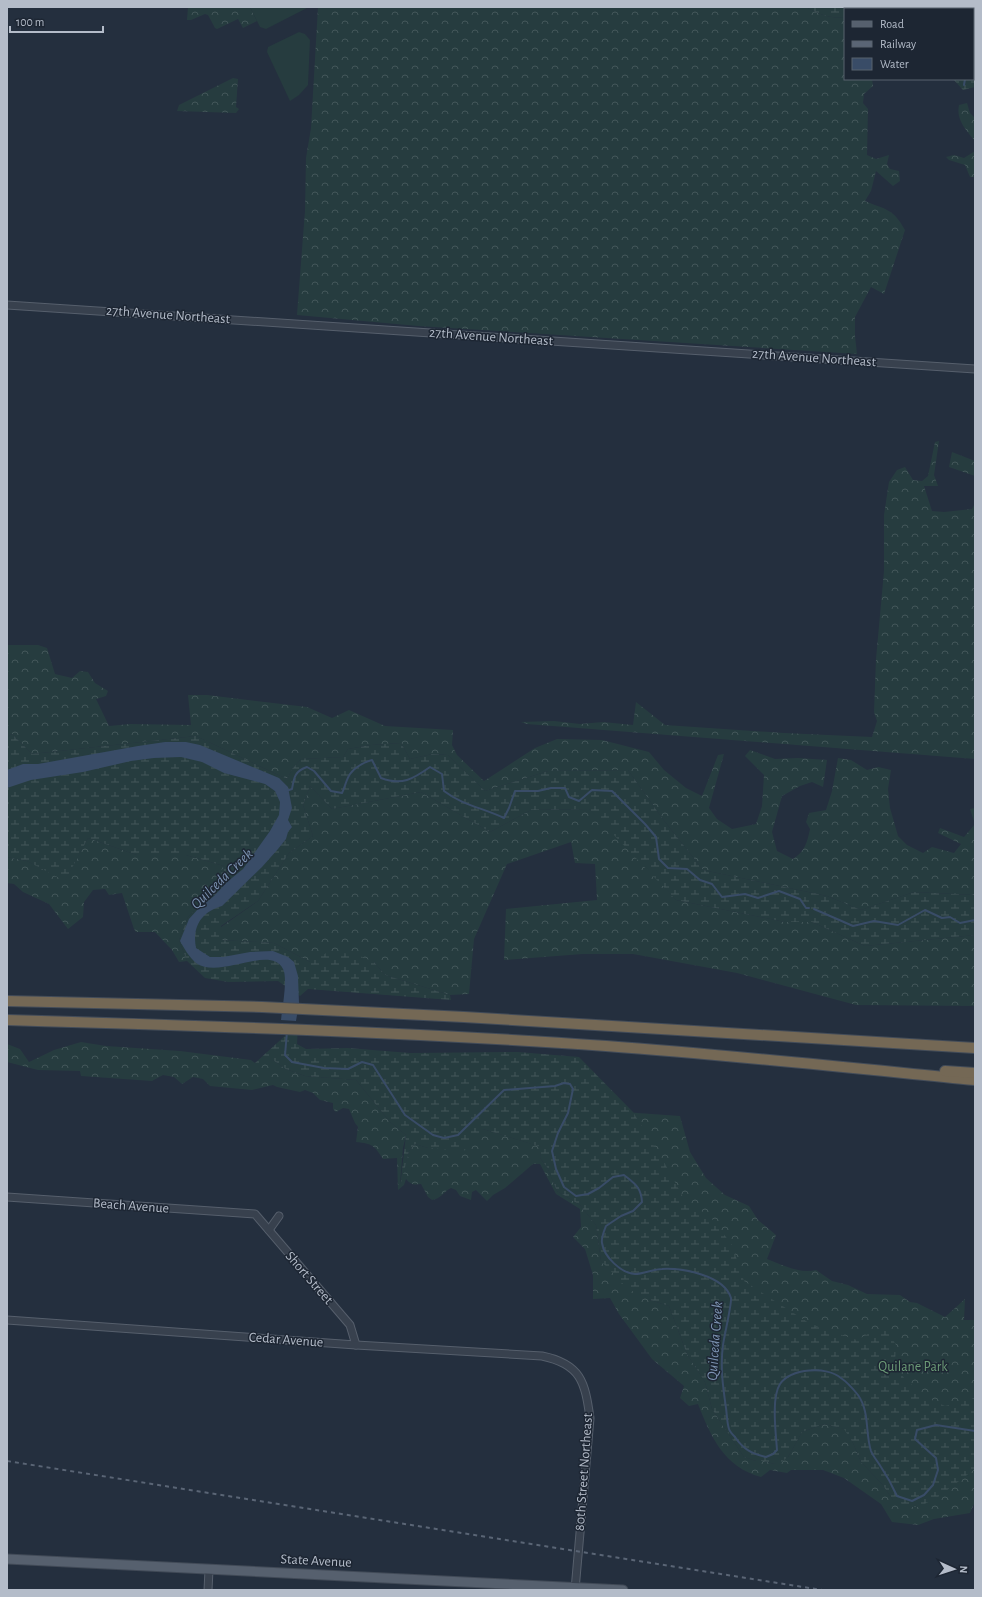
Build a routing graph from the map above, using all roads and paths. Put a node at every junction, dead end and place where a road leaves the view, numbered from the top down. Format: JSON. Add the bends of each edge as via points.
{"nodes":[{"id":1,"x":7,"y":305,"type":"edge"},
{"id":2,"x":975,"y":369,"type":"edge"},
{"id":3,"x":7,"y":1001,"type":"edge"},
{"id":4,"x":7,"y":1020,"type":"edge"},
{"id":5,"x":879,"y":1042,"type":"junction"},
{"id":6,"x":975,"y":1042,"type":"edge"},
{"id":7,"x":975,"y":1048,"type":"edge"},
{"id":8,"x":810,"y":1063,"type":"junction"},
{"id":9,"x":975,"y":1072,"type":"edge"},
{"id":10,"x":975,"y":1080,"type":"edge"},
{"id":11,"x":7,"y":1197,"type":"edge"},
{"id":12,"x":255,"y":1214,"type":"joint"},
{"id":13,"x":279,"y":1216,"type":"dead end"},
{"id":14,"x":269,"y":1230,"type":"junction"},
{"id":15,"x":7,"y":1320,"type":"edge"},
{"id":16,"x":356,"y":1345,"type":"junction"},
{"id":17,"x":564,"y":1363,"type":"joint"},
{"id":18,"x":7,"y":1559,"type":"edge"},
{"id":19,"x":209,"y":1570,"type":"junction"},
{"id":20,"x":575,"y":1589,"type":"edge"},
{"id":21,"x":208,"y":1590,"type":"edge"},
{"id":22,"x":623,"y":1590,"type":"edge"}],
"edges":[{"from":1,"to":2,"type":"street","name":"27th Avenue Northeast"},
{"from":3,"to":5,"type":"highway","via":[[262,1007]]},
{"from":4,"to":8,"type":"highway","via":[[326,1031],[606,1046]]},
{"from":5,"to":6,"type":"highway"},
{"from":5,"to":7,"type":"highway"},
{"from":8,"to":9,"type":"highway"},
{"from":8,"to":10,"type":"highway"},
{"from":11,"to":12,"type":"street","name":"Beach Avenue"},
{"from":12,"to":14,"type":"street","name":"Short Street"},
{"from":13,"to":14,"type":"street"},
{"from":14,"to":16,"type":"street","name":"Short Street","via":[[350,1325]]},
{"from":15,"to":16,"type":"street","name":"Cedar Avenue"},
{"from":16,"to":17,"type":"street","name":"Cedar Avenue","via":[[542,1356]]},
{"from":17,"to":20,"type":"street","name":"80th Street Northeast","via":[[578,1375],[583,1384],[590,1418]]},
{"from":18,"to":19,"type":"main road","name":"State Avenue"},
{"from":19,"to":20,"type":"main road","name":"State Avenue"},
{"from":19,"to":21,"type":"street"},
{"from":20,"to":22,"type":"main road","name":"State Avenue"}]}
